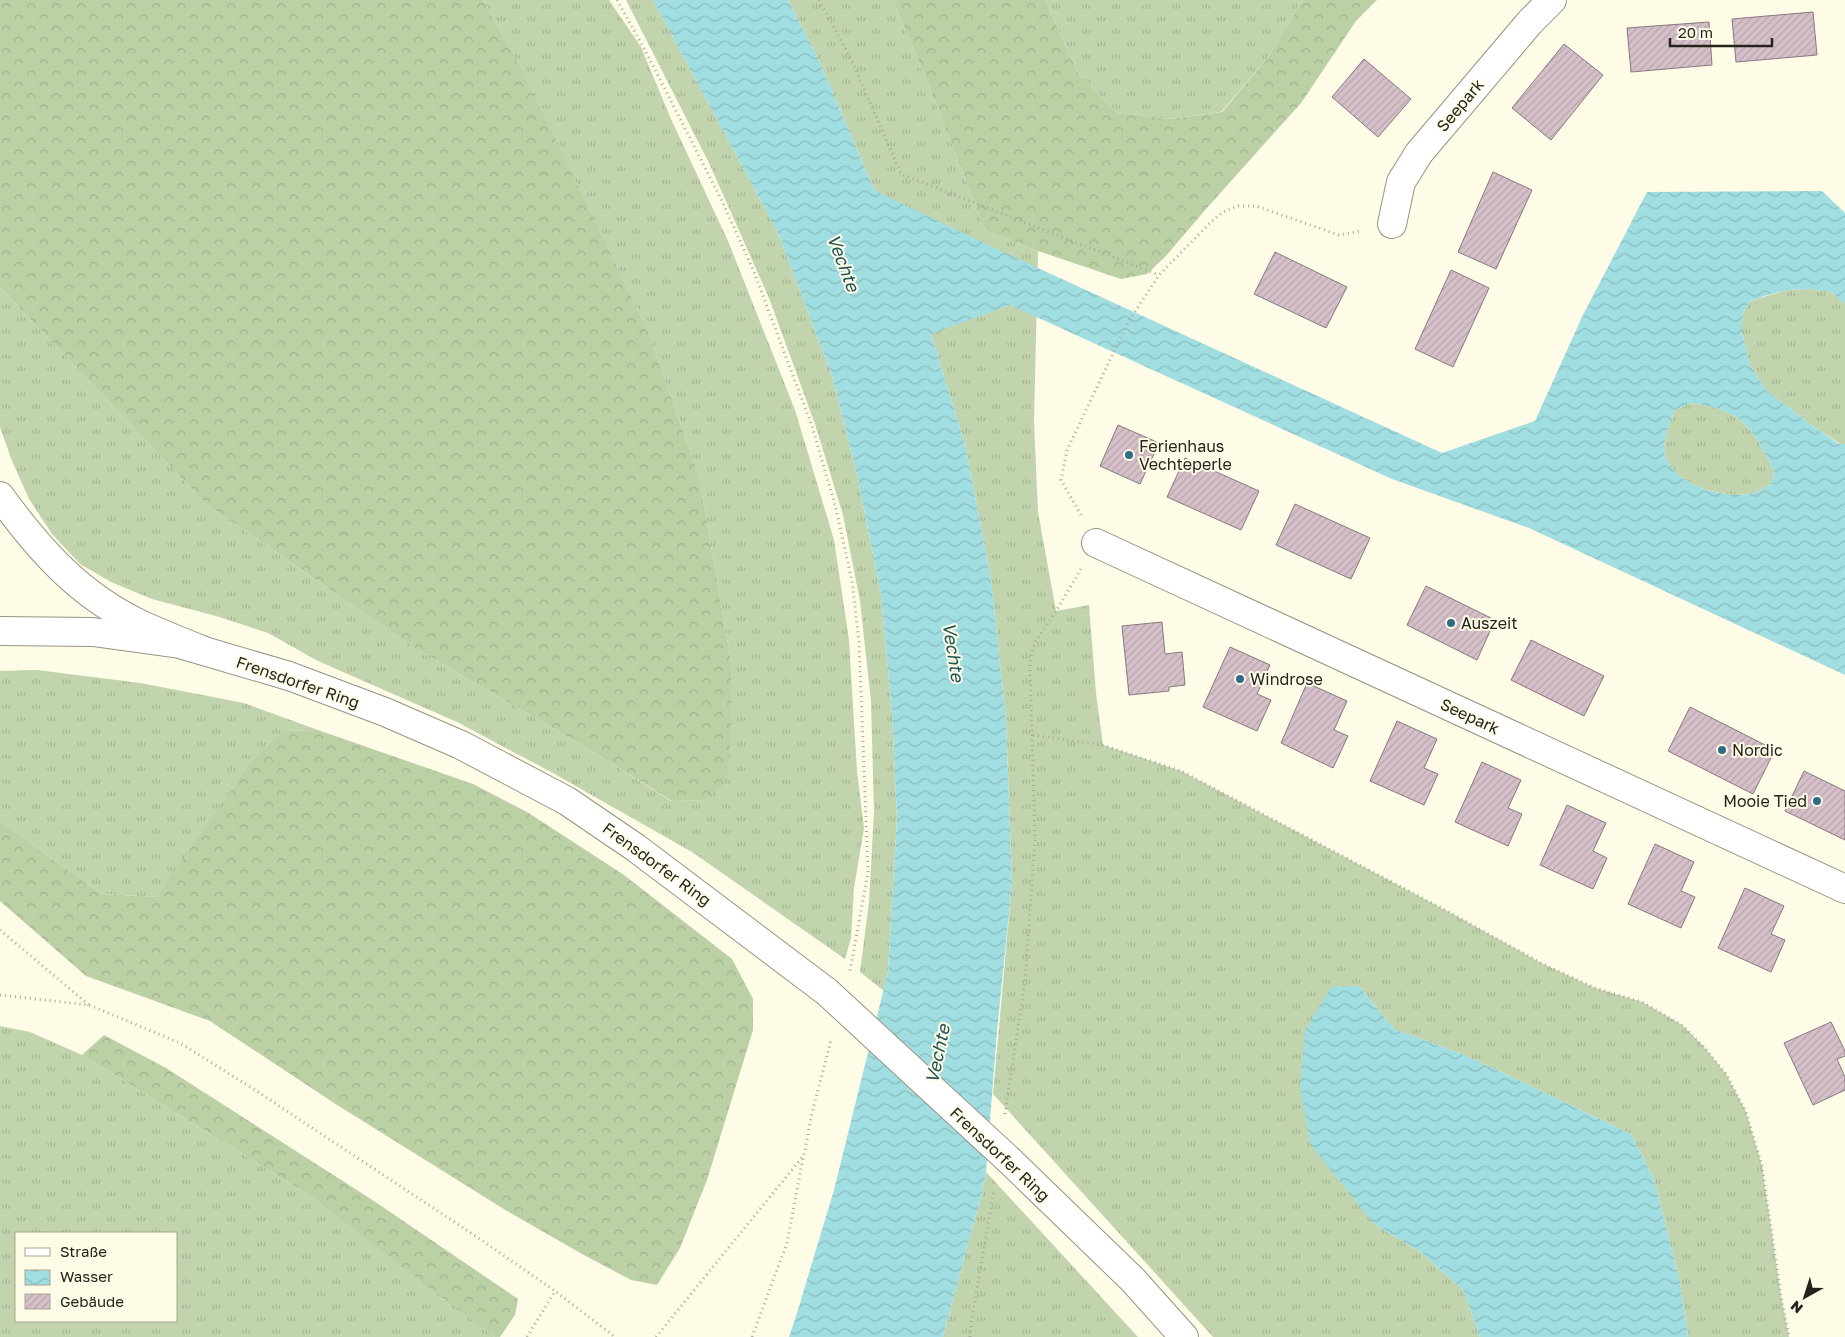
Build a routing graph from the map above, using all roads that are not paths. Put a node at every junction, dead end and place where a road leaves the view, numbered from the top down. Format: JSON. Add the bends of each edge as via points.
{"nodes":[{"id":1,"x":1552,"y":0,"type":"edge"},
{"id":2,"x":1392,"y":224,"type":"road end"},
{"id":3,"x":0,"y":496,"type":"edge"},
{"id":4,"x":1096,"y":543,"type":"road end"},
{"id":5,"x":0,"y":631,"type":"edge"},
{"id":6,"x":202,"y":650,"type":"junction"},
{"id":7,"x":1845,"y":889,"type":"edge"},
{"id":8,"x":1184,"y":1337,"type":"edge"}],
"edges":[{"from":1,"to":2,"type":"street","name":"Seepark","via":[[1419,153],[1401,182]]},
{"from":3,"to":6,"type":"street","via":[[40,549],[86,590],[141,625]]},
{"from":4,"to":7,"type":"street","name":"Seepark"},
{"from":5,"to":6,"type":"street","name":"Frensdorfer Ring","via":[[94,632]]},
{"from":6,"to":8,"type":"street","name":"Frensdorfer Ring","bridge":true,"via":[[290,676],[385,712],[461,745],[567,801],[837,986],[1133,1280]]}]}
